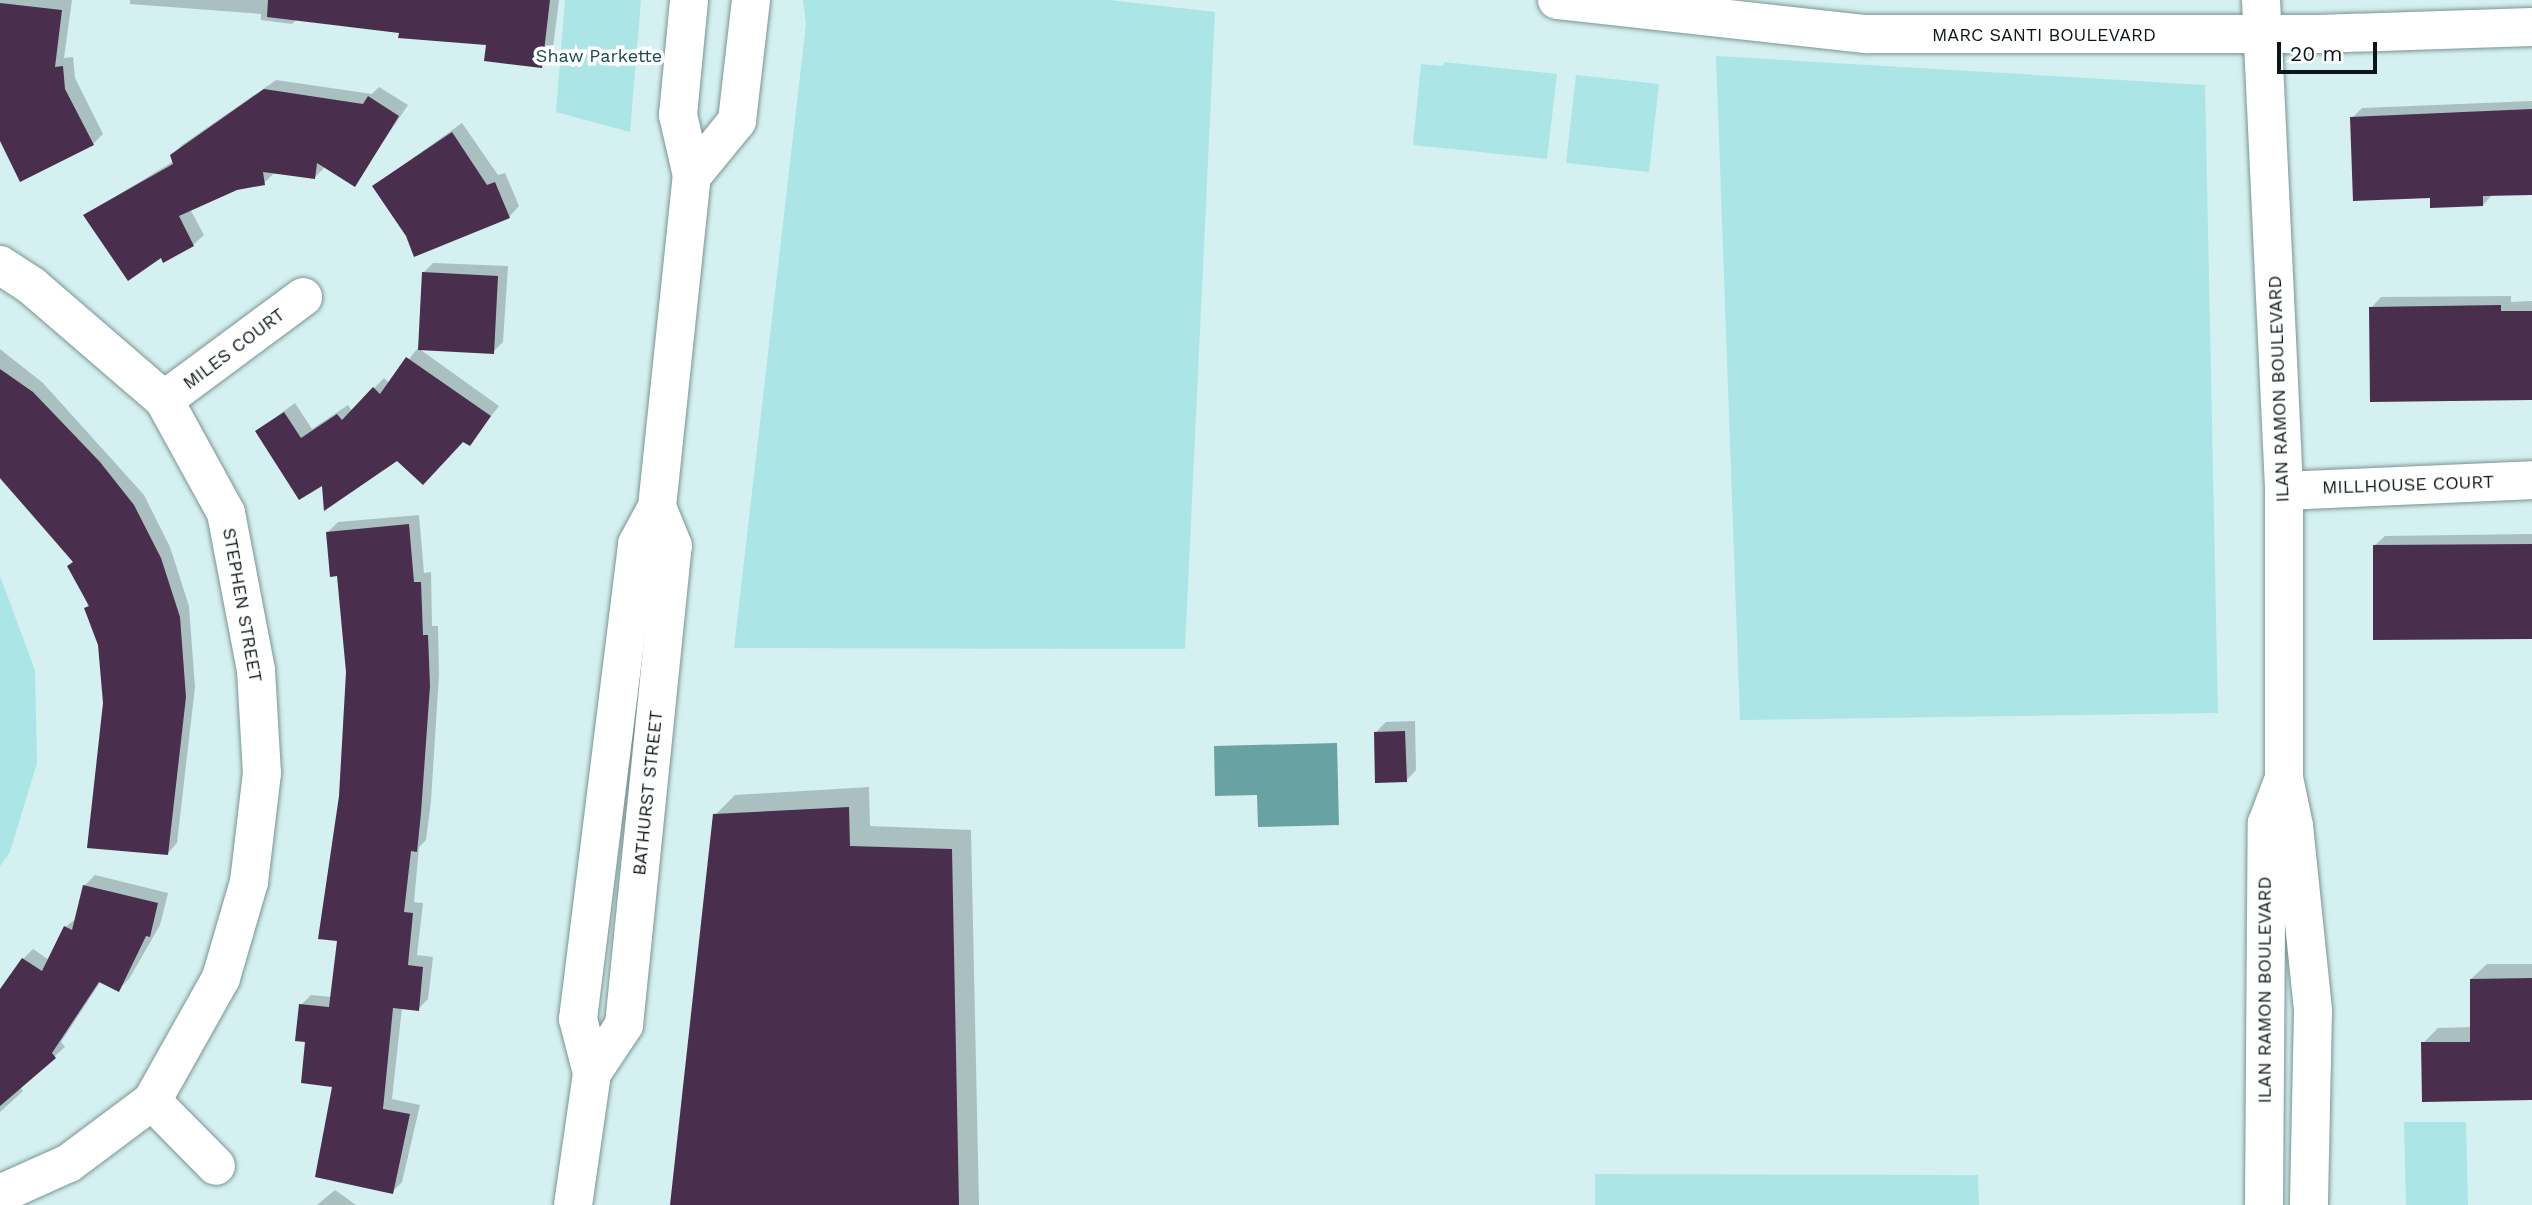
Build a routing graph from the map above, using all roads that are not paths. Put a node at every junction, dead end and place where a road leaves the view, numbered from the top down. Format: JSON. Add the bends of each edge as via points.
{"nodes":[{"id":1,"x":688,"y":0,"type":"edge"},
{"id":2,"x":751,"y":0,"type":"edge"},
{"id":3,"x":1557,"y":0,"type":"edge"},
{"id":4,"x":2261,"y":17,"type":"edge"},
{"id":5,"x":2532,"y":27,"type":"edge"},
{"id":6,"x":692,"y":176,"type":"junction"},
{"id":7,"x":0,"y":265,"type":"edge"},
{"id":8,"x":303,"y":297,"type":"dead end"},
{"id":9,"x":164,"y":400,"type":"junction"},
{"id":10,"x":2532,"y":481,"type":"edge"},
{"id":11,"x":2284,"y":491,"type":"junction"},
{"id":12,"x":2284,"y":778,"type":"junction"},
{"id":13,"x":152,"y":1101,"type":"junction"},
{"id":14,"x":216,"y":1166,"type":"dead end"},
{"id":15,"x":0,"y":1194,"type":"edge"},
{"id":16,"x":573,"y":1205,"type":"edge"},
{"id":17,"x":2264,"y":1205,"type":"edge"},
{"id":18,"x":2309,"y":1205,"type":"edge"}],
"edges":[{"from":1,"to":6,"type":"street","via":[[678,115]]},
{"from":2,"to":6,"type":"street","via":[[737,121]]},
{"from":3,"to":4,"type":"street","name":"MARC SANTI BOULEVARD","via":[[1867,34]]},
{"from":4,"to":5,"type":"street","name":"MARC SANTI BOULEVARD"},
{"from":4,"to":11,"type":"street","name":"ILAN RAMON BOULEVARD"},
{"from":6,"to":16,"type":"street","via":[[657,507],[637,544],[578,1019],[592,1073]]},
{"from":7,"to":9,"type":"street","name":"STEPHEN STREET","via":[[33,286]]},
{"from":8,"to":9,"type":"street","name":"MILES COURT"},
{"from":9,"to":13,"type":"street","name":"STEPHEN STREET","via":[[226,513],[256,670],[262,773],[249,882],[220,978]]},
{"from":10,"to":11,"type":"street","name":"MILLHOUSE COURT"},
{"from":11,"to":12,"type":"street","name":"ILAN RAMON BOULEVARD"},
{"from":12,"to":17,"type":"street","name":"ILAN RAMON BOULEVARD","via":[[2267,823]]},
{"from":12,"to":18,"type":"street","name":"ILAN RAMON BOULEVARD","via":[[2294,826],[2313,1011]]},
{"from":13,"to":14,"type":"street"},
{"from":13,"to":15,"type":"street","name":"STEPHEN STREET","via":[[69,1163]]}]}
